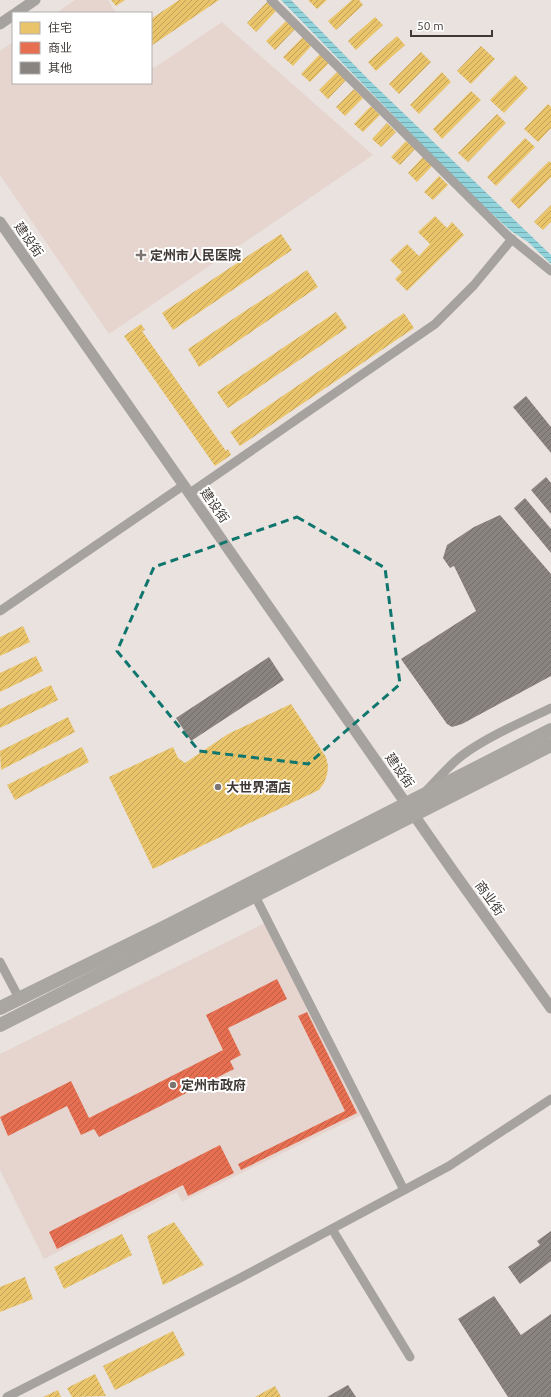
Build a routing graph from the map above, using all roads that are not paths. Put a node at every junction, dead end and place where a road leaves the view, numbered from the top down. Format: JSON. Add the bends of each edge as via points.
{"nodes":[{"id":1,"x":35,"y":0,"type":"edge"},
{"id":2,"x":272,"y":0,"type":"edge"},
{"id":3,"x":17,"y":12,"type":"edge"},
{"id":4,"x":12,"y":16,"type":"edge"},
{"id":5,"x":0,"y":24,"type":"edge"},
{"id":6,"x":0,"y":222,"type":"edge"},
{"id":7,"x":512,"y":239,"type":"junction"},
{"id":8,"x":551,"y":271,"type":"edge"},
{"id":9,"x":187,"y":489,"type":"junction"},
{"id":10,"x":0,"y":611,"type":"edge"},
{"id":11,"x":551,"y":708,"type":"edge"},
{"id":12,"x":551,"y":730,"type":"edge"},
{"id":13,"x":551,"y":745,"type":"edge"},
{"id":14,"x":421,"y":796,"type":"junction"},
{"id":15,"x":410,"y":809,"type":"junction"},
{"id":16,"x":255,"y":896,"type":"junction"},
{"id":17,"x":0,"y":962,"type":"edge"},
{"id":18,"x":19,"y":998,"type":"junction"},
{"id":19,"x":0,"y":1008,"type":"edge"},
{"id":20,"x":551,"y":1008,"type":"edge"},
{"id":21,"x":0,"y":1025,"type":"edge"},
{"id":22,"x":551,"y":1099,"type":"edge"},
{"id":23,"x":404,"y":1190,"type":"junction"},
{"id":24,"x":332,"y":1229,"type":"junction"},
{"id":25,"x":410,"y":1356,"type":"dead end"},
{"id":26,"x":7,"y":1397,"type":"edge"}],
"edges":[{"from":1,"to":3,"type":"street"},
{"from":2,"to":7,"type":"street"},
{"from":4,"to":5,"type":"street"},
{"from":6,"to":9,"type":"street","name":"建设街"},
{"from":7,"to":8,"type":"street"},
{"from":7,"to":9,"type":"street","via":[[474,285],[435,324]]},
{"from":9,"to":10,"type":"street"},
{"from":9,"to":15,"type":"street","name":"建设街"},
{"from":11,"to":14,"type":"street","via":[[465,754]]},
{"from":12,"to":14,"type":"main road"},
{"from":13,"to":15,"type":"main road"},
{"from":14,"to":15,"type":"main road"},
{"from":15,"to":16,"type":"main road"},
{"from":15,"to":18,"type":"main road"},
{"from":15,"to":20,"type":"street","name":"商业街"},
{"from":16,"to":21,"type":"main road"},
{"from":16,"to":23,"type":"street"},
{"from":17,"to":18,"type":"street"},
{"from":18,"to":19,"type":"main road"},
{"from":22,"to":23,"type":"street","via":[[449,1166]]},
{"from":23,"to":24,"type":"street"},
{"from":24,"to":25,"type":"street"},
{"from":24,"to":26,"type":"street"}]}
